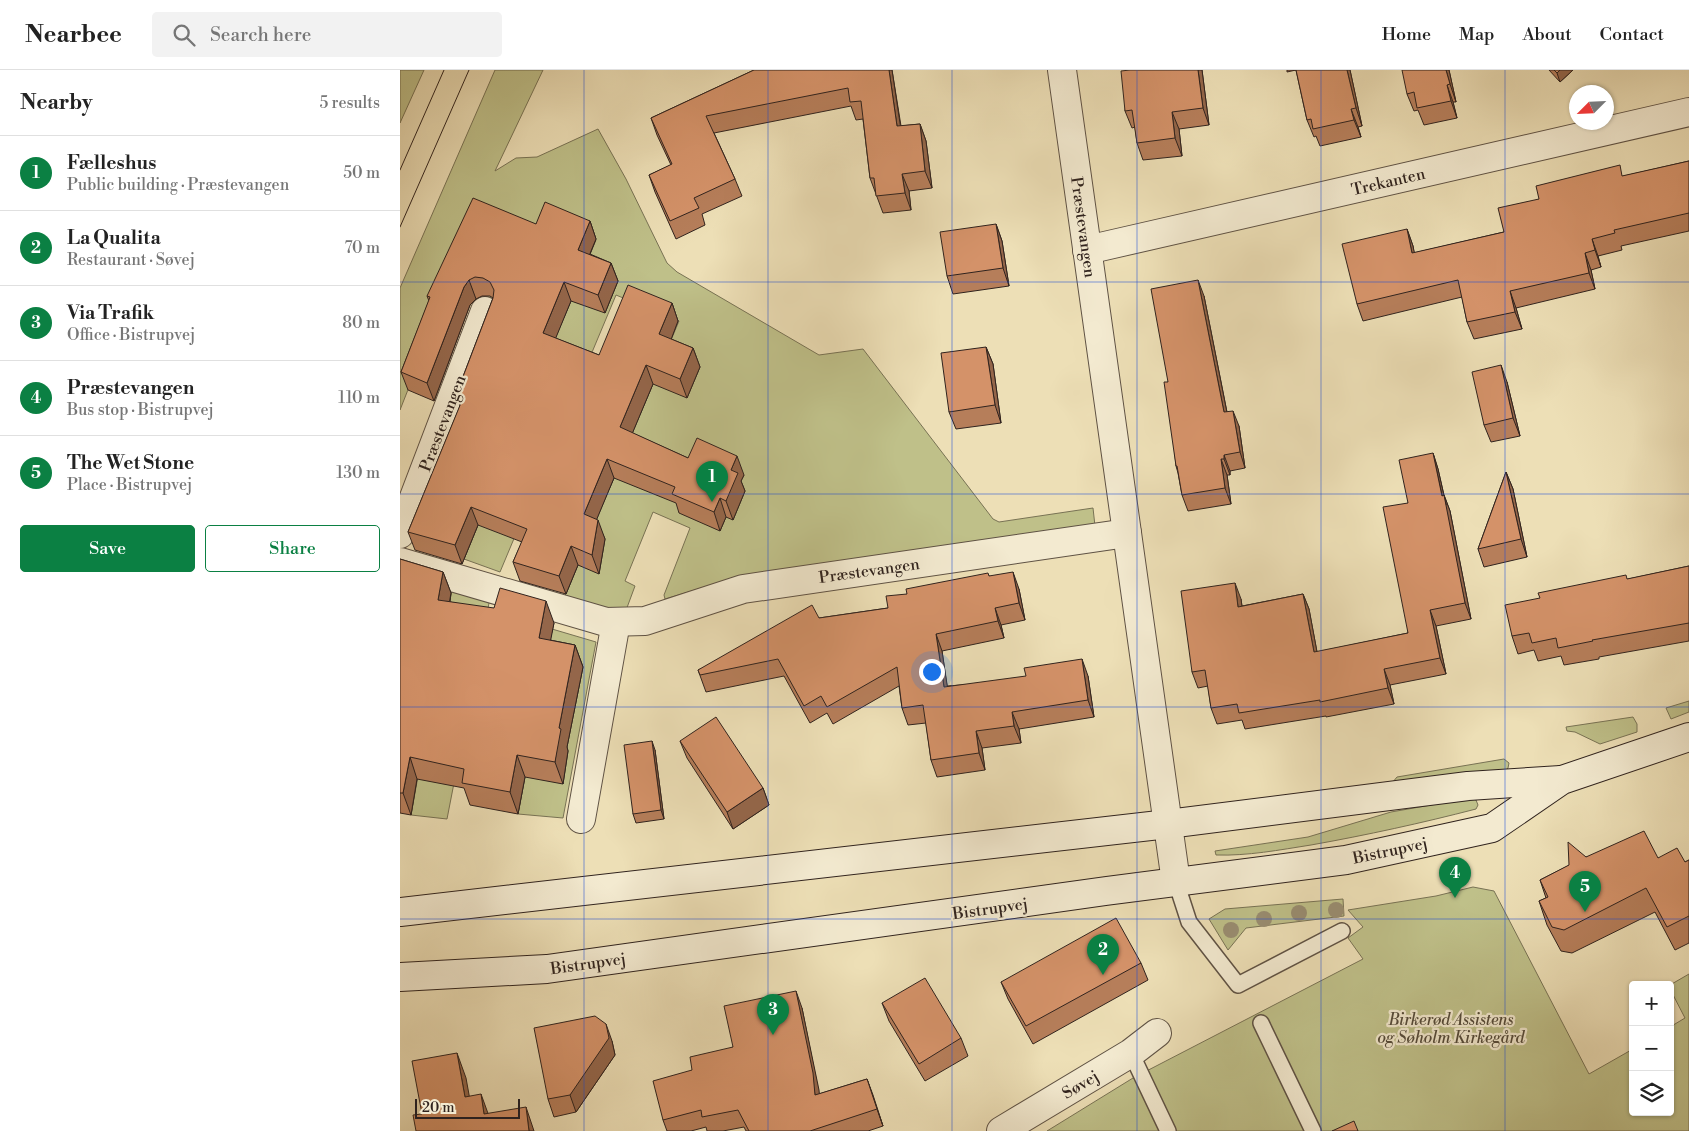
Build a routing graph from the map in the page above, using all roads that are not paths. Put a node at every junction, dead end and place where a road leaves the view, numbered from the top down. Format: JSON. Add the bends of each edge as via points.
{"nodes":[{"id":1,"x":1062,"y":70,"type":"edge"},
{"id":2,"x":1689,"y":112,"type":"edge"},
{"id":3,"x":1087,"y":250,"type":"junction"},
{"id":4,"x":485,"y":311,"type":"dead end"},
{"id":5,"x":1127,"y":533,"type":"junction"},
{"id":6,"x":400,"y":534,"type":"edge"},
{"id":7,"x":400,"y":562,"type":"edge"},
{"id":8,"x":616,"y":622,"type":"junction"},
{"id":9,"x":1689,"y":737,"type":"edge"},
{"id":10,"x":1562,"y":780,"type":"junction"},
{"id":11,"x":581,"y":819,"type":"dead end"},
{"id":12,"x":1168,"y":824,"type":"junction"},
{"id":13,"x":1176,"y":882,"type":"junction"},
{"id":14,"x":400,"y":912,"type":"edge"},
{"id":15,"x":1342,"y":931,"type":"dead end"},
{"id":16,"x":400,"y":977,"type":"edge"},
{"id":17,"x":1261,"y":1023,"type":"dead end"},
{"id":18,"x":1157,"y":1033,"type":"dead end"},
{"id":19,"x":1131,"y":1053,"type":"junction"},
{"id":20,"x":1001,"y":1131,"type":"edge"},
{"id":21,"x":1168,"y":1131,"type":"edge"},
{"id":22,"x":1313,"y":1131,"type":"edge"}],
"edges":[{"from":1,"to":3,"type":"street","name":"Præstevangen"},
{"from":2,"to":3,"type":"street","name":"Trekanten"},
{"from":3,"to":5,"type":"street","name":"Præstevangen"},
{"from":4,"to":6,"type":"street","name":"Præstevangen"},
{"from":5,"to":8,"type":"street","name":"Præstevangen","via":[[743,588],[645,621]]},
{"from":5,"to":12,"type":"street","name":"Præstevangen"},
{"from":7,"to":8,"type":"street","name":"Præstevangen","via":[[606,622]]},
{"from":8,"to":11,"type":"street"},
{"from":9,"to":10,"type":"street","name":"Bistrupvej"},
{"from":10,"to":12,"type":"street","name":"Bistrupvej","via":[[1468,786]]},
{"from":10,"to":13,"type":"street","name":"Bistrupvej","via":[[1492,828],[1346,860]]},
{"from":12,"to":13,"type":"street","name":"Præstevangen"},
{"from":12,"to":14,"type":"street","name":"Bistrupvej"},
{"from":13,"to":15,"type":"lane","via":[[1189,922],[1238,985]]},
{"from":13,"to":16,"type":"street","name":"Bistrupvej","via":[[547,969]]},
{"from":17,"to":22,"type":"lane"},
{"from":18,"to":19,"type":"street","name":"Søvej"},
{"from":19,"to":20,"type":"street","name":"Søvej"},
{"from":19,"to":21,"type":"lane"}]}
